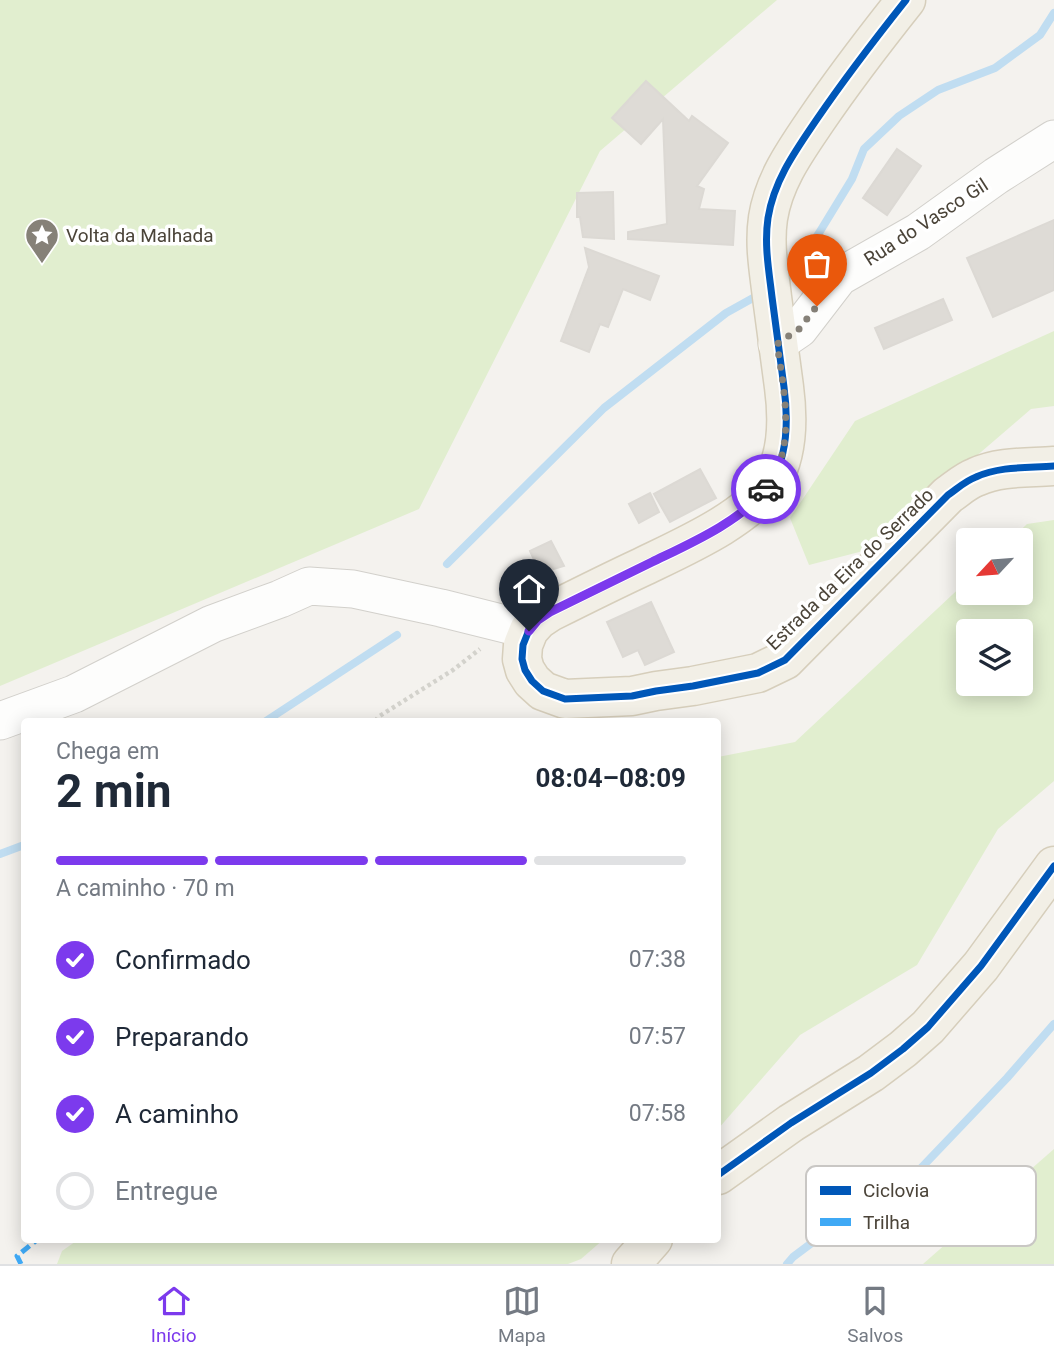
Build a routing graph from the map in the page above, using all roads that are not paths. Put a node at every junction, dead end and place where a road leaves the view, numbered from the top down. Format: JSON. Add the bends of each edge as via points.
{"nodes":[{"id":1,"x":906,"y":0,"type":"edge"},
{"id":2,"x":1054,"y":139,"type":"edge"},
{"id":3,"x":776,"y":330,"type":"junction"},
{"id":4,"x":1054,"y":466,"type":"edge"},
{"id":5,"x":518,"y":628,"type":"junction"},
{"id":6,"x":0,"y":721,"type":"edge"},
{"id":7,"x":1054,"y":866,"type":"edge"},
{"id":8,"x":721,"y":1173,"type":"edge"},
{"id":9,"x":649,"y":1243,"type":"edge"},
{"id":10,"x":631,"y":1264,"type":"edge"}],
"edges":[{"from":1,"to":3,"type":"main road","via":[[848,73],[799,145],[773,195],[766,240]]},
{"from":2,"to":3,"type":"street","name":"Rua do Vasco Gil","via":[[918,232],[839,277],[799,329]]},
{"from":3,"to":5,"type":"main road","via":[[784,391],[784,443],[780,465],[757,500],[682,547]]},
{"from":4,"to":5,"type":"main road","name":"Estrada da Eira do Serrado","via":[[1001,469],[964,483],[785,660],[758,673],[632,696],[565,699],[543,691],[532,681],[522,659]]},
{"from":5,"to":6,"type":"street","via":[[353,589],[309,586],[212,624],[74,694]]},
{"from":7,"to":8,"type":"main road","via":[[981,966],[928,1027],[870,1073]]},
{"from":9,"to":10,"type":"main road"}]}
